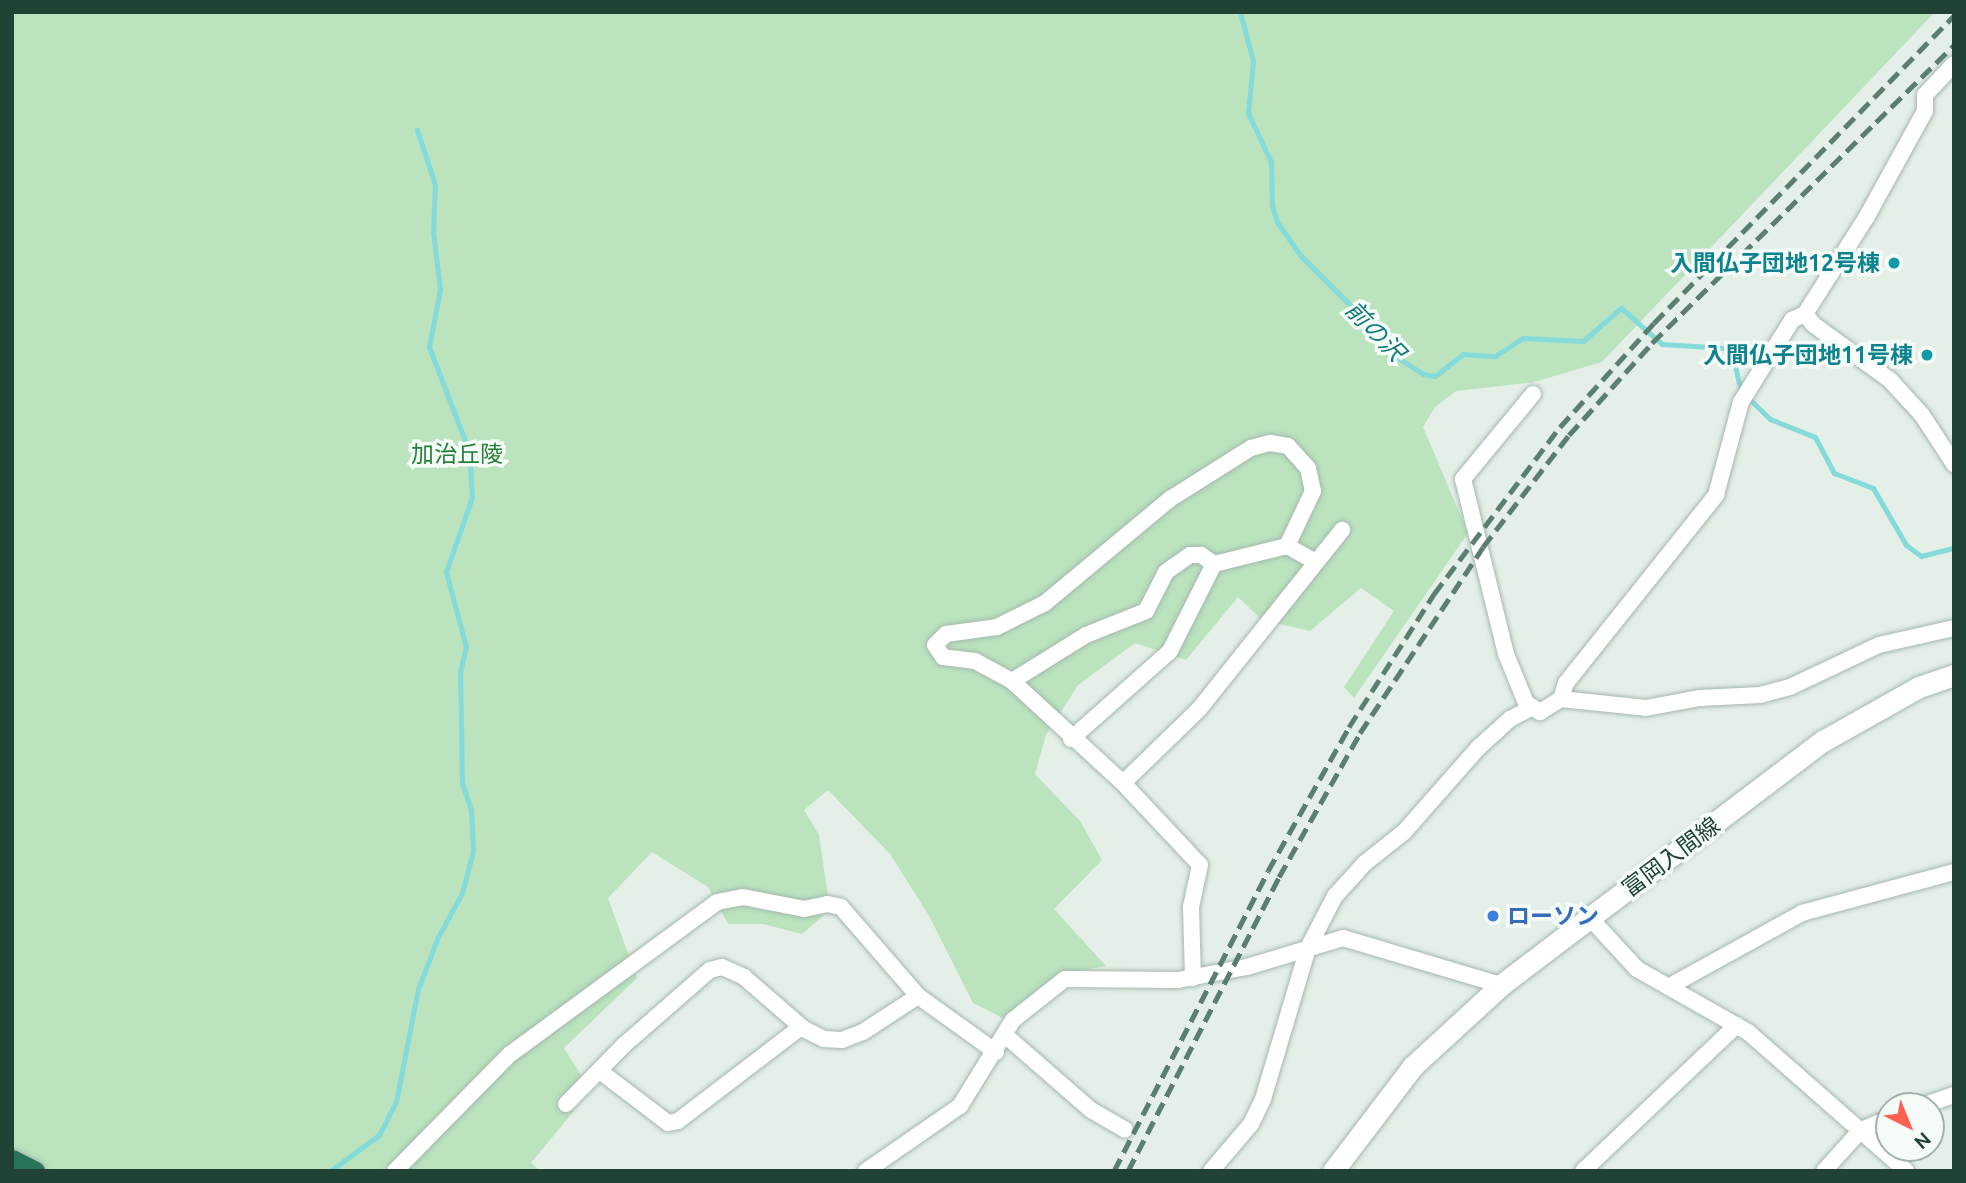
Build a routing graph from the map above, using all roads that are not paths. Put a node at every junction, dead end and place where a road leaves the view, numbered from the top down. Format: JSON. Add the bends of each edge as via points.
{"nodes":[{"id":1,"x":1954,"y":64,"type":"edge"},
{"id":2,"x":1805,"y":314,"type":"junction"},
{"id":3,"x":1533,"y":394,"type":"dead end"},
{"id":4,"x":1954,"y":464,"type":"edge"},
{"id":5,"x":1342,"y":530,"type":"dead end"},
{"id":6,"x":1287,"y":545,"type":"junction"},
{"id":7,"x":1316,"y":562,"type":"junction"},
{"id":8,"x":1214,"y":564,"type":"junction"},
{"id":9,"x":1954,"y":628,"type":"edge"},
{"id":10,"x":1954,"y":675,"type":"edge"},
{"id":11,"x":1012,"y":681,"type":"junction"},
{"id":12,"x":1561,"y":699,"type":"junction"},
{"id":13,"x":1531,"y":708,"type":"junction"},
{"id":14,"x":1071,"y":739,"type":"junction"},
{"id":15,"x":1123,"y":783,"type":"junction"},
{"id":16,"x":1954,"y":872,"type":"edge"},
{"id":17,"x":1591,"y":918,"type":"junction"},
{"id":18,"x":1308,"y":948,"type":"junction"},
{"id":19,"x":1193,"y":978,"type":"junction"},
{"id":20,"x":1501,"y":985,"type":"junction"},
{"id":21,"x":1670,"y":986,"type":"junction"},
{"id":22,"x":918,"y":996,"type":"junction"},
{"id":23,"x":1737,"y":1025,"type":"junction"},
{"id":24,"x":801,"y":1027,"type":"junction"},
{"id":25,"x":1005,"y":1035,"type":"junction"},
{"id":26,"x":996,"y":1052,"type":"junction"},
{"id":27,"x":601,"y":1072,"type":"junction"},
{"id":28,"x":566,"y":1104,"type":"dead end"},
{"id":29,"x":1875,"y":1124,"type":"edge"},
{"id":30,"x":1125,"y":1130,"type":"dead end"},
{"id":31,"x":1861,"y":1130,"type":"junction"},
{"id":32,"x":12,"y":1160,"type":"edge"},
{"id":33,"x":34,"y":1171,"type":"edge"},
{"id":34,"x":395,"y":1171,"type":"edge"},
{"id":35,"x":866,"y":1171,"type":"edge"},
{"id":36,"x":1211,"y":1171,"type":"edge"},
{"id":37,"x":1334,"y":1171,"type":"edge"},
{"id":38,"x":1583,"y":1171,"type":"edge"},
{"id":39,"x":1824,"y":1171,"type":"edge"},
{"id":40,"x":1906,"y":1171,"type":"edge"}],
"edges":[{"from":1,"to":2,"type":"street","via":[[1925,95],[1925,111],[1866,218]]},
{"from":2,"to":4,"type":"street","via":[[1890,380],[1916,407]]},
{"from":2,"to":12,"type":"street","via":[[1792,320],[1746,396],[1716,495],[1566,683]]},
{"from":3,"to":13,"type":"street","via":[[1463,479],[1506,654]]},
{"from":5,"to":7,"type":"street"},
{"from":6,"to":7,"type":"street"},
{"from":6,"to":8,"type":"street"},
{"from":6,"to":11,"type":"street","via":[[1312,491],[1311,474],[1288,446],[1260,444],[1170,499],[1045,603],[997,626],[946,634],[935,645],[943,657],[975,661]]},
{"from":7,"to":15,"type":"street","via":[[1200,708]]},
{"from":8,"to":11,"type":"street","via":[[1202,555],[1179,562],[1162,579],[1146,611],[1086,635]]},
{"from":8,"to":14,"type":"street","via":[[1170,650]]},
{"from":9,"to":12,"type":"street","via":[[1879,645],[1790,687],[1760,695],[1700,698],[1646,708]]},
{"from":10,"to":17,"type":"main road","name":"富岡入間線","via":[[1919,687],[1823,741]]},
{"from":11,"to":14,"type":"street"},
{"from":12,"to":13,"type":"street","via":[[1551,709]]},
{"from":13,"to":18,"type":"street","via":[[1510,719],[1478,748],[1404,832],[1365,863],[1335,896]]},
{"from":14,"to":15,"type":"street"},
{"from":15,"to":19,"type":"street","via":[[1200,865],[1191,907]]},
{"from":16,"to":21,"type":"street","via":[[1802,913]]},
{"from":17,"to":20,"type":"main road","name":"富岡入間線"},
{"from":17,"to":21,"type":"street","via":[[1637,969]]},
{"from":18,"to":19,"type":"street"},
{"from":18,"to":20,"type":"street","via":[[1343,938]]},
{"from":18,"to":36,"type":"street","via":[[1263,1100],[1251,1124]]},
{"from":19,"to":25,"type":"street","via":[[1144,983],[1065,979],[1013,1020]]},
{"from":20,"to":37,"type":"main road","name":"富岡入間線","via":[[1413,1066]]},
{"from":21,"to":23,"type":"street"},
{"from":22,"to":24,"type":"street","via":[[863,1032],[842,1040],[824,1039]]},
{"from":22,"to":26,"type":"street"},
{"from":22,"to":34,"type":"street","via":[[841,907],[827,904],[804,909],[743,897],[717,902],[509,1055]]},
{"from":23,"to":31,"type":"street"},
{"from":23,"to":38,"type":"street"},
{"from":24,"to":27,"type":"street","via":[[678,1121],[668,1123]]},
{"from":24,"to":27,"type":"street","via":[[744,977],[722,967],[710,970],[634,1036]]},
{"from":25,"to":26,"type":"street"},
{"from":25,"to":30,"type":"street","via":[[1091,1110]]},
{"from":26,"to":35,"type":"street","via":[[960,1106]]},
{"from":27,"to":28,"type":"street"},
{"from":29,"to":31,"type":"street"},
{"from":31,"to":39,"type":"street"},
{"from":31,"to":40,"type":"street"},
{"from":32,"to":33,"type":"highway"}]}
